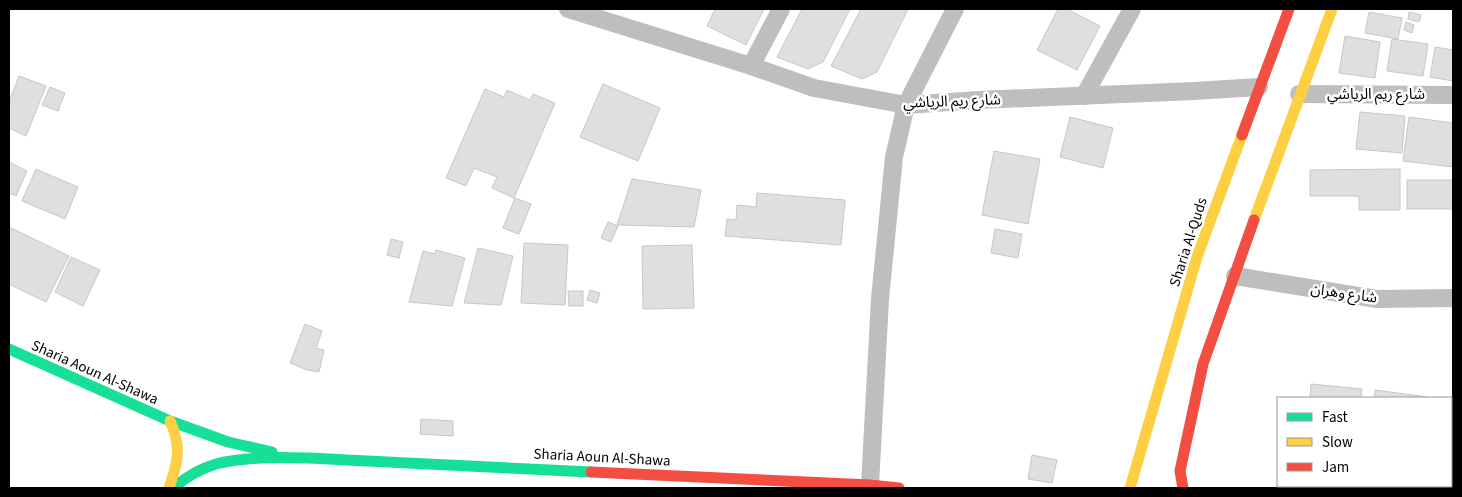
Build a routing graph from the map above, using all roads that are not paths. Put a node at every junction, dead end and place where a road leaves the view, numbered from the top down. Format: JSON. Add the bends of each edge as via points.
{"nodes":[{"id":1,"x":568,"y":9,"type":"edge"},
{"id":2,"x":781,"y":9,"type":"edge"},
{"id":3,"x":955,"y":9,"type":"edge"},
{"id":4,"x":1132,"y":9,"type":"edge"},
{"id":5,"x":1289,"y":9,"type":"edge"},
{"id":6,"x":1332,"y":9,"type":"edge"},
{"id":7,"x":751,"y":66,"type":"junction"},
{"id":8,"x":1259,"y":87,"type":"junction"},
{"id":9,"x":1299,"y":94,"type":"junction"},
{"id":10,"x":1453,"y":95,"type":"edge"},
{"id":11,"x":1084,"y":96,"type":"junction"},
{"id":12,"x":906,"y":105,"type":"junction"},
{"id":13,"x":1235,"y":276,"type":"junction"},
{"id":14,"x":1453,"y":298,"type":"edge"},
{"id":15,"x":9,"y":349,"type":"edge"},
{"id":16,"x":170,"y":421,"type":"junction"},
{"id":17,"x":303,"y":458,"type":"junction"},
{"id":18,"x":1138,"y":463,"type":"junction"},
{"id":19,"x":1180,"y":471,"type":"junction"},
{"id":20,"x":1119,"y":482,"type":"dead end"},
{"id":21,"x":870,"y":485,"type":"junction"},
{"id":22,"x":169,"y":488,"type":"edge"},
{"id":23,"x":174,"y":488,"type":"edge"},
{"id":24,"x":899,"y":488,"type":"edge"},
{"id":25,"x":1130,"y":488,"type":"edge"},
{"id":26,"x":1178,"y":488,"type":"edge"},
{"id":27,"x":1183,"y":488,"type":"edge"}],
"edges":[{"from":1,"to":7,"type":"street","name":"شارع ريم الرياشي"},
{"from":2,"to":7,"type":"street"},
{"from":3,"to":12,"type":"street"},
{"from":4,"to":11,"type":"street"},
{"from":5,"to":8,"type":"main road","name":"Sharia Al-Quds"},
{"from":6,"to":9,"type":"main road"},
{"from":7,"to":12,"type":"street","name":"شارع ريم الرياشي","via":[[814,88]]},
{"from":8,"to":11,"type":"street","name":"شارع ريم الرياشي"},
{"from":8,"to":18,"type":"main road","name":"Sharia Al-Quds","via":[[1197,257]]},
{"from":9,"to":10,"type":"street","name":"شارع ريم الرياشي"},
{"from":9,"to":13,"type":"main road"},
{"from":11,"to":12,"type":"street","name":"شارع ريم الرياشي"},
{"from":12,"to":21,"type":"street","via":[[894,157],[880,298]]},
{"from":13,"to":14,"type":"street","name":"شارع وهران","via":[[1377,299]]},
{"from":13,"to":19,"type":"main road","via":[[1203,364]]},
{"from":15,"to":16,"type":"main road","name":"Sharia Aoun Al-Shawa"},
{"from":16,"to":17,"type":"main road","name":"Sharia Aoun Al-Shawa","via":[[228,442]]},
{"from":16,"to":22,"type":"main road","name":"Sharia Aoun Al-Shawa","via":[[179,444]]},
{"from":17,"to":21,"type":"main road","name":"Sharia Aoun Al-Shawa"},
{"from":17,"to":23,"type":"main road","name":"Sharia Aoun Al-Shawa","via":[[225,462],[204,467]]},
{"from":18,"to":20,"type":"main road"},
{"from":18,"to":25,"type":"main road","name":"Sharia Al-Quds"},
{"from":19,"to":26,"type":"main road"},
{"from":19,"to":27,"type":"main road"},
{"from":21,"to":24,"type":"main road","name":"Sharia Aoun Al-Shawa"}]}
